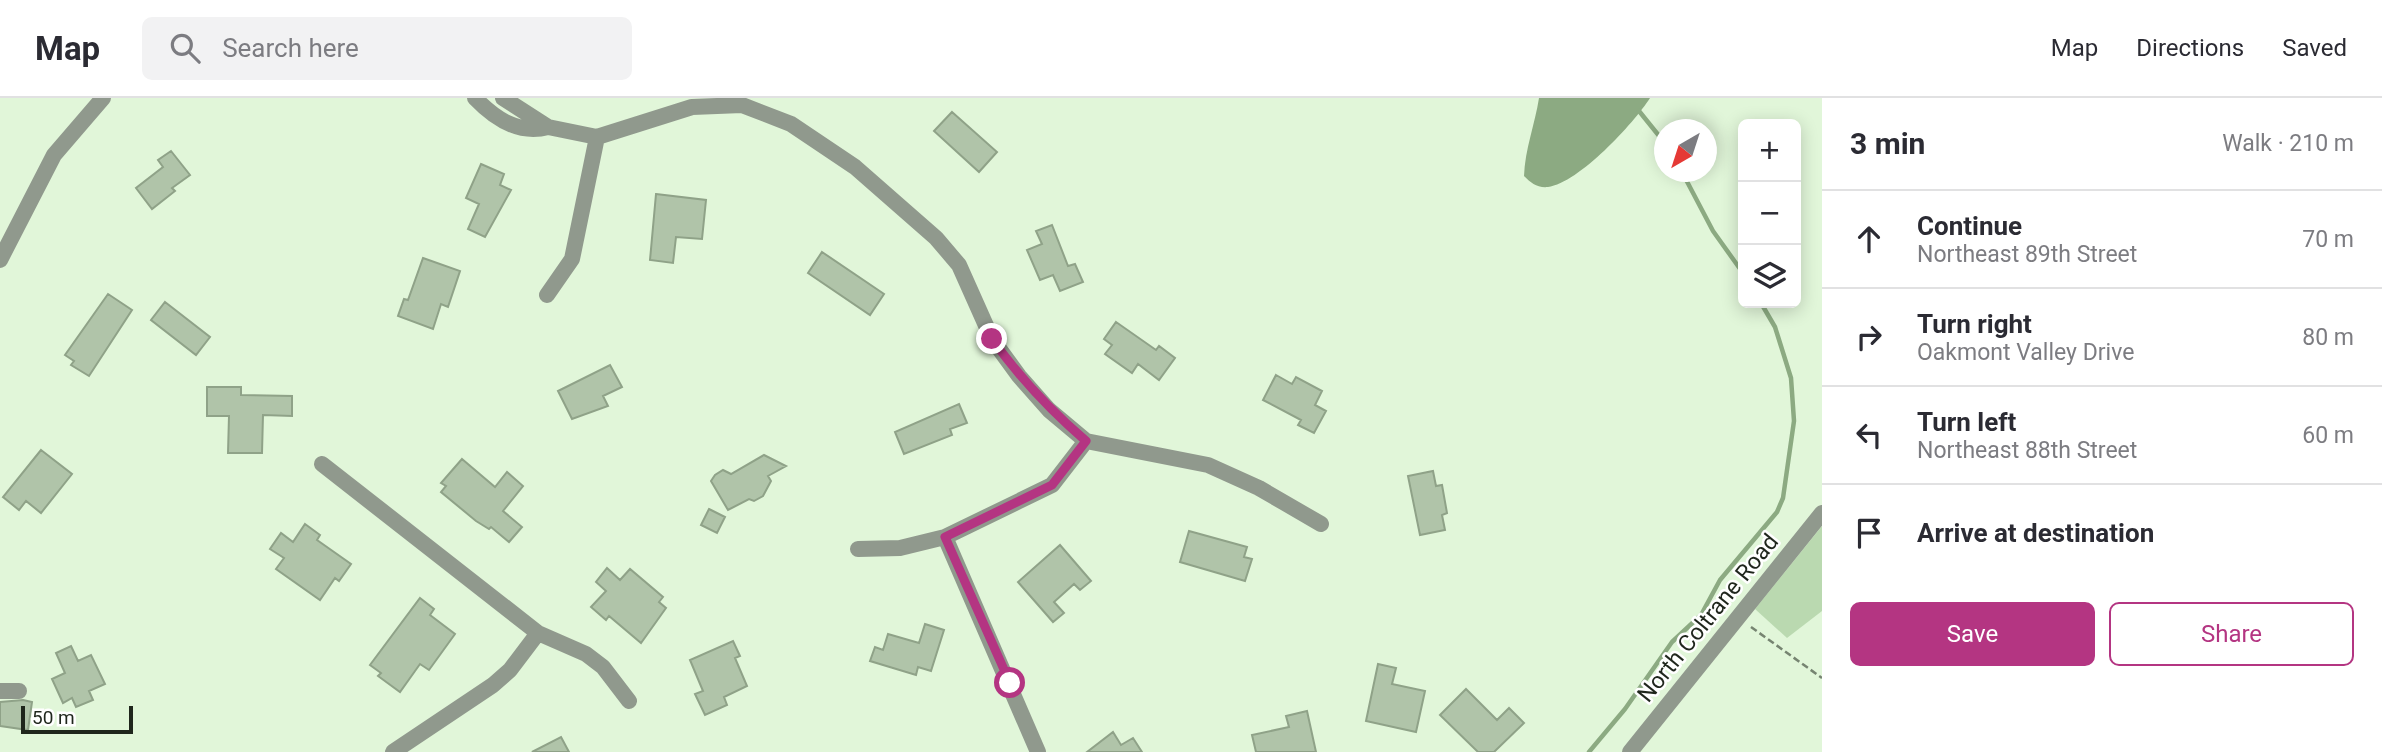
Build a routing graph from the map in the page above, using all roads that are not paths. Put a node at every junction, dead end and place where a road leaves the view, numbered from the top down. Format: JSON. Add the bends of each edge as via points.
{"nodes":[{"id":1,"x":103,"y":98,"type":"edge"},
{"id":2,"x":475,"y":98,"type":"edge"},
{"id":3,"x":503,"y":98,"type":"edge"},
{"id":4,"x":548,"y":127,"type":"junction"},
{"id":5,"x":597,"y":137,"type":"junction"},
{"id":6,"x":0,"y":260,"type":"edge"},
{"id":7,"x":547,"y":295,"type":"dead end"},
{"id":8,"x":1086,"y":441,"type":"junction"},
{"id":9,"x":322,"y":464,"type":"dead end"},
{"id":10,"x":1822,"y":513,"type":"edge"},
{"id":11,"x":1321,"y":524,"type":"dead end"},
{"id":12,"x":945,"y":537,"type":"junction"},
{"id":13,"x":858,"y":549,"type":"dead end"},
{"id":14,"x":538,"y":633,"type":"junction"},
{"id":15,"x":0,"y":691,"type":"edge"},
{"id":16,"x":19,"y":691,"type":"dead end"},
{"id":17,"x":629,"y":701,"type":"dead end"},
{"id":18,"x":393,"y":752,"type":"edge"},
{"id":19,"x":1038,"y":752,"type":"edge"},
{"id":20,"x":1630,"y":752,"type":"edge"}],
"edges":[{"from":1,"to":6,"type":"street","via":[[54,155]]},
{"from":2,"to":4,"type":"street","via":[[503,122],[532,131]]},
{"from":3,"to":4,"type":"street"},
{"from":4,"to":5,"type":"street"},
{"from":5,"to":7,"type":"street","via":[[572,259]]},
{"from":5,"to":8,"type":"street","via":[[692,107],[742,105],[791,124],[855,167],[936,238],[959,265],[992,339],[1019,376],[1049,410]]},
{"from":8,"to":11,"type":"street","via":[[1208,464]]},
{"from":8,"to":12,"type":"street","via":[[1052,485]]},
{"from":9,"to":14,"type":"street"},
{"from":10,"to":20,"type":"street","name":"North Coltrane Road"},
{"from":12,"to":13,"type":"street","via":[[900,548]]},
{"from":12,"to":19,"type":"street"},
{"from":14,"to":17,"type":"street","via":[[586,654],[603,667]]},
{"from":14,"to":18,"type":"street","via":[[493,685]]},
{"from":15,"to":16,"type":"street"}]}
